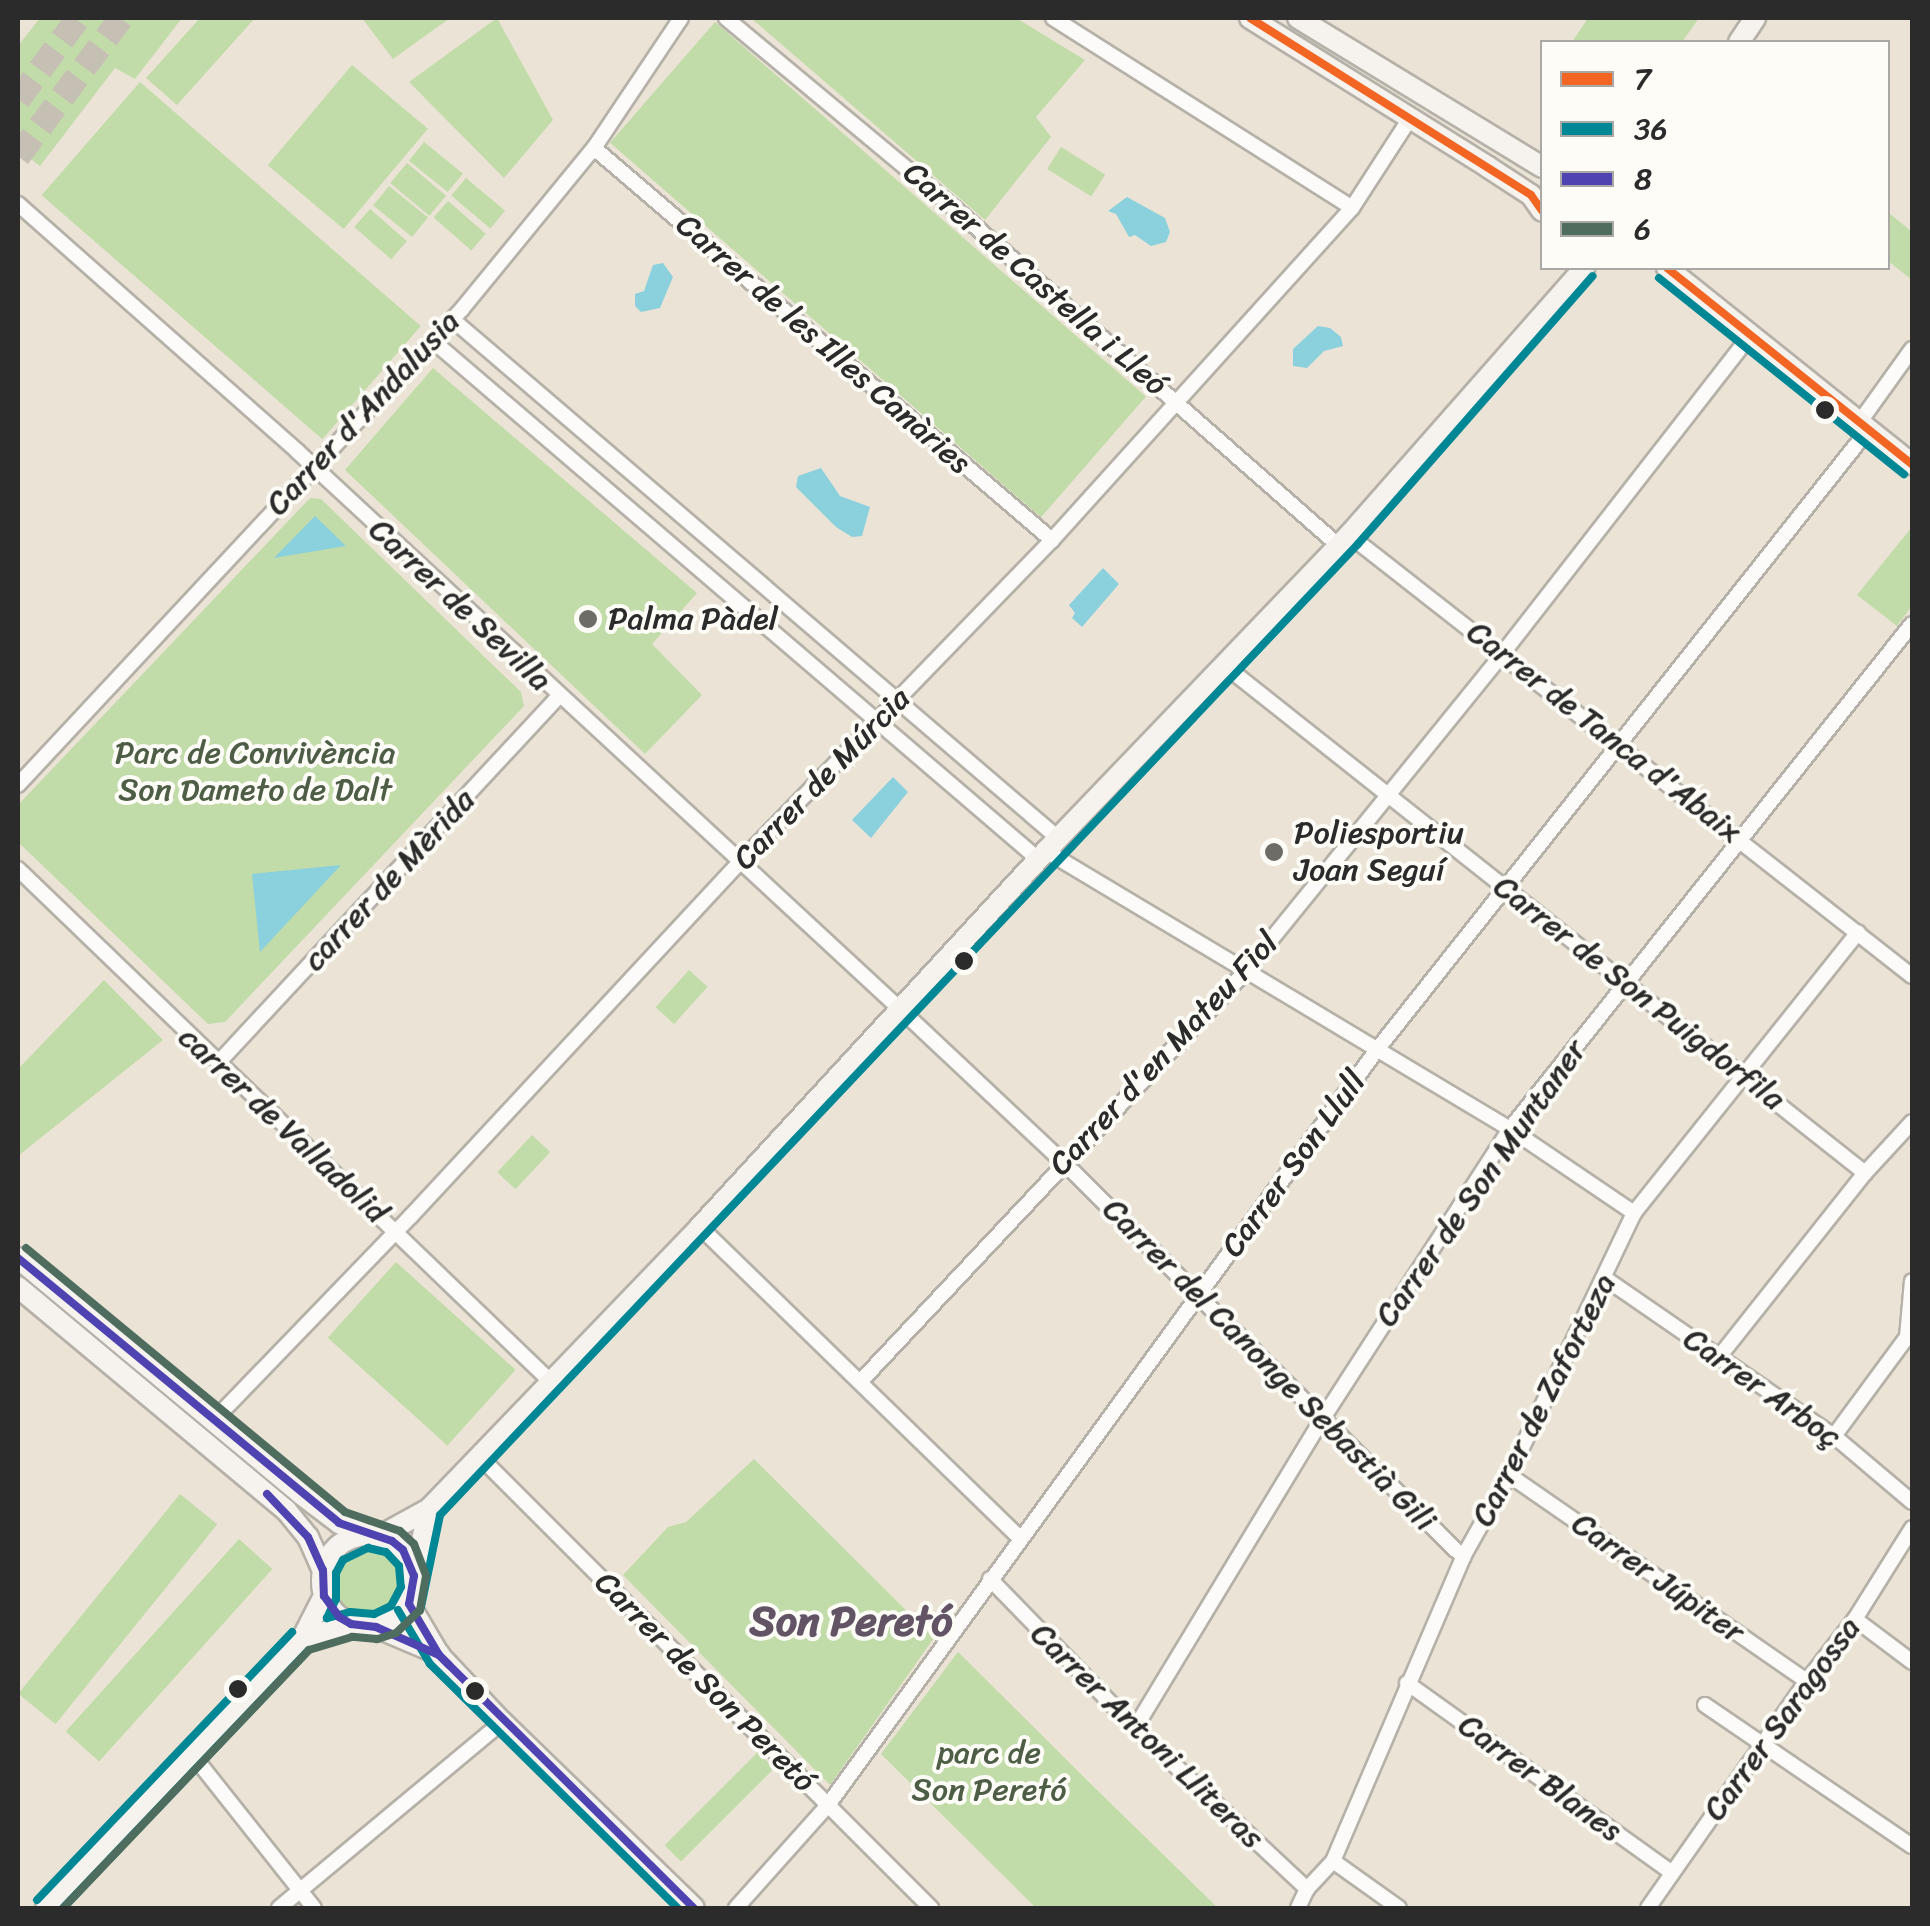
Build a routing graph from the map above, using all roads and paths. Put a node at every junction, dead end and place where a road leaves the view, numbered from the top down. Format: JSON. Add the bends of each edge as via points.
{"nodes":[{"id":1,"x":681,"y":18,"type":"edge"},
{"id":2,"x":726,"y":18,"type":"edge"},
{"id":3,"x":1053,"y":18,"type":"edge"},
{"id":4,"x":1250,"y":18,"type":"edge"},
{"id":5,"x":1298,"y":18,"type":"edge"},
{"id":6,"x":1756,"y":18,"type":"edge"},
{"id":7,"x":1740,"y":40,"type":"edge"},
{"id":8,"x":1408,"y":120,"type":"junction"},
{"id":9,"x":594,"y":148,"type":"junction"},
{"id":10,"x":1540,"y":166,"type":"edge"},
{"id":11,"x":18,"y":204,"type":"edge"},
{"id":12,"x":1352,"y":208,"type":"junction"},
{"id":13,"x":1540,"y":208,"type":"edge"},
{"id":14,"x":1560,"y":270,"type":"edge"},
{"id":15,"x":1582,"y":270,"type":"edge"},
{"id":16,"x":1669,"y":270,"type":"edge"},
{"id":17,"x":1560,"y":291,"type":"junction"},
{"id":18,"x":452,"y":320,"type":"junction"},
{"id":19,"x":1750,"y":336,"type":"junction"},
{"id":20,"x":432,"y":342,"type":"junction"},
{"id":21,"x":1912,"y":348,"type":"edge"},
{"id":22,"x":1176,"y":402,"type":"junction"},
{"id":23,"x":1864,"y":427,"type":"junction"},
{"id":24,"x":1912,"y":464,"type":"edge"},
{"id":25,"x":310,"y":466,"type":"junction"},
{"id":26,"x":1052,"y":540,"type":"junction"},
{"id":27,"x":1344,"y":540,"type":"junction"},
{"id":28,"x":1912,"y":624,"type":"edge"},
{"id":29,"x":1503,"y":654,"type":"junction"},
{"id":30,"x":1224,"y":665,"type":"junction"},
{"id":31,"x":559,"y":696,"type":"junction"},
{"id":32,"x":898,"y":700,"type":"junction"},
{"id":33,"x":876,"y":723,"type":"junction"},
{"id":34,"x":1620,"y":748,"type":"junction"},
{"id":35,"x":18,"y":785,"type":"edge"},
{"id":36,"x":1390,"y":795,"type":"junction"},
{"id":37,"x":1741,"y":838,"type":"junction"},
{"id":38,"x":1048,"y":849,"type":"junction"},
{"id":39,"x":740,"y":862,"type":"junction"},
{"id":40,"x":18,"y":870,"type":"edge"},
{"id":41,"x":1507,"y":889,"type":"junction"},
{"id":42,"x":1858,"y":932,"type":"junction"},
{"id":43,"x":1245,"y":972,"type":"junction"},
{"id":44,"x":1912,"y":976,"type":"edge"},
{"id":45,"x":1626,"y":980,"type":"junction"},
{"id":46,"x":900,"y":1010,"type":"junction"},
{"id":47,"x":1376,"y":1051,"type":"junction"},
{"id":48,"x":218,"y":1064,"type":"junction"},
{"id":49,"x":1746,"y":1077,"type":"junction"},
{"id":50,"x":1912,"y":1122,"type":"edge"},
{"id":51,"x":1510,"y":1129,"type":"junction"},
{"id":52,"x":1064,"y":1164,"type":"junction"},
{"id":53,"x":1864,"y":1173,"type":"junction"},
{"id":54,"x":1634,"y":1212,"type":"junction"},
{"id":55,"x":700,"y":1227,"type":"junction"},
{"id":56,"x":396,"y":1232,"type":"junction"},
{"id":57,"x":18,"y":1258,"type":"edge"},
{"id":58,"x":1606,"y":1279,"type":"junction"},
{"id":59,"x":1912,"y":1281,"type":"edge"},
{"id":60,"x":18,"y":1287,"type":"edge"},
{"id":61,"x":1198,"y":1296,"type":"junction"},
{"id":62,"x":1720,"y":1358,"type":"junction"},
{"id":63,"x":549,"y":1380,"type":"junction"},
{"id":64,"x":860,"y":1382,"type":"junction"},
{"id":65,"x":1323,"y":1418,"type":"junction"},
{"id":66,"x":214,"y":1420,"type":"junction"},
{"id":67,"x":1834,"y":1436,"type":"junction"},
{"id":68,"x":478,"y":1456,"type":"junction"},
{"id":69,"x":1510,"y":1475,"type":"junction"},
{"id":70,"x":1912,"y":1502,"type":"edge"},
{"id":71,"x":430,"y":1509,"type":"junction"},
{"id":72,"x":1912,"y":1528,"type":"edge"},
{"id":73,"x":374,"y":1536,"type":"junction"},
{"id":74,"x":1019,"y":1537,"type":"junction"},
{"id":75,"x":1463,"y":1557,"type":"junction"},
{"id":76,"x":323,"y":1570,"type":"junction"},
{"id":77,"x":414,"y":1576,"type":"junction"},
{"id":78,"x":990,"y":1579,"type":"junction"},
{"id":79,"x":324,"y":1596,"type":"junction"},
{"id":80,"x":409,"y":1604,"type":"junction"},
{"id":81,"x":1855,"y":1620,"type":"junction"},
{"id":82,"x":350,"y":1624,"type":"junction"},
{"id":83,"x":376,"y":1626,"type":"junction"},
{"id":84,"x":302,"y":1639,"type":"junction"},
{"id":85,"x":439,"y":1654,"type":"junction"},
{"id":86,"x":1912,"y":1662,"type":"edge"},
{"id":87,"x":1807,"y":1680,"type":"junction"},
{"id":88,"x":1407,"y":1683,"type":"junction"},
{"id":89,"x":1705,"y":1704,"type":"dead end"},
{"id":90,"x":502,"y":1722,"type":"junction"},
{"id":91,"x":1134,"y":1728,"type":"junction"},
{"id":92,"x":1763,"y":1743,"type":"junction"},
{"id":93,"x":192,"y":1754,"type":"junction"},
{"id":94,"x":828,"y":1805,"type":"junction"},
{"id":95,"x":1912,"y":1846,"type":"edge"},
{"id":96,"x":1332,"y":1860,"type":"junction"},
{"id":97,"x":1672,"y":1874,"type":"junction"},
{"id":98,"x":1307,"y":1890,"type":"junction"},
{"id":99,"x":299,"y":1892,"type":"junction"},
{"id":100,"x":46,"y":1908,"type":"edge"},
{"id":101,"x":279,"y":1908,"type":"edge"},
{"id":102,"x":314,"y":1908,"type":"edge"},
{"id":103,"x":694,"y":1908,"type":"edge"},
{"id":104,"x":736,"y":1908,"type":"edge"},
{"id":105,"x":931,"y":1908,"type":"edge"},
{"id":106,"x":1298,"y":1908,"type":"edge"},
{"id":107,"x":1399,"y":1908,"type":"edge"},
{"id":108,"x":1650,"y":1908,"type":"edge"}],
"edges":[{"from":1,"to":9,"type":"street","name":"Carrer d'Andalusia"},
{"from":2,"to":22,"type":"street","name":"Carrer de Castella i Lleó"},
{"from":3,"to":12,"type":"street"},
{"from":4,"to":8,"type":"street"},
{"from":5,"to":10,"type":"street"},
{"from":6,"to":7,"type":"street"},
{"from":8,"to":12,"type":"street","name":"Carrer de Múrcia"},
{"from":8,"to":13,"type":"street","via":[[1531,195]]},
{"from":9,"to":18,"type":"street","name":"Carrer d'Andalusia"},
{"from":9,"to":26,"type":"street","name":"Carrer de les Illes Canàries"},
{"from":11,"to":25,"type":"street","name":"Carrer de Sevilla"},
{"from":12,"to":22,"type":"street","name":"Carrer de Múrcia"},
{"from":14,"to":17,"type":"street"},
{"from":15,"to":17,"type":"street"},
{"from":16,"to":19,"type":"street"},
{"from":17,"to":27,"type":"street"},
{"from":18,"to":20,"type":"street","name":"Carrer d'Andalusia"},
{"from":18,"to":32,"type":"street"},
{"from":19,"to":23,"type":"street"},
{"from":19,"to":29,"type":"street","name":"Carrer d'en Mateu Fiol"},
{"from":20,"to":25,"type":"street","name":"Carrer d'Andalusia"},
{"from":20,"to":33,"type":"street"},
{"from":21,"to":23,"type":"street","name":"Carrer Son Llull"},
{"from":22,"to":26,"type":"street","name":"Carrer de Múrcia"},
{"from":22,"to":27,"type":"street","name":"Carrer de Castella i Lleó"},
{"from":23,"to":24,"type":"street"},
{"from":23,"to":34,"type":"street","name":"Carrer Son Llull"},
{"from":25,"to":31,"type":"street","name":"Carrer de Sevilla"},
{"from":25,"to":35,"type":"street","name":"Carrer d'Andalusia"},
{"from":26,"to":32,"type":"street","name":"Carrer de Múrcia"},
{"from":27,"to":29,"type":"street","name":"Carrer de Tanca d'Abaix"},
{"from":27,"to":30,"type":"street"},
{"from":28,"to":37,"type":"street","name":"Carrer de Son Muntaner"},
{"from":29,"to":34,"type":"street","name":"Carrer de Tanca d'Abaix"},
{"from":29,"to":36,"type":"street","name":"Carrer d'en Mateu Fiol"},
{"from":30,"to":36,"type":"street","name":"Carrer de Son Puigdorfila"},
{"from":30,"to":38,"type":"street"},
{"from":31,"to":39,"type":"street","name":"Carrer de Sevilla"},
{"from":31,"to":48,"type":"street","name":"carrer de Mèrida"},
{"from":32,"to":33,"type":"street","name":"Carrer de Múrcia"},
{"from":32,"to":38,"type":"street"},
{"from":33,"to":38,"type":"street"},
{"from":33,"to":39,"type":"street","name":"Carrer de Múrcia"},
{"from":34,"to":37,"type":"street","name":"Carrer de Tanca d'Abaix"},
{"from":34,"to":41,"type":"street","name":"Carrer Son Llull"},
{"from":36,"to":41,"type":"street","name":"Carrer de Son Puigdorfila"},
{"from":36,"to":43,"type":"street","name":"Carrer d'en Mateu Fiol"},
{"from":37,"to":42,"type":"street","name":"Carrer de Tanca d'Abaix"},
{"from":37,"to":45,"type":"street","name":"Carrer de Son Muntaner"},
{"from":38,"to":43,"type":"street"},
{"from":38,"to":46,"type":"street"},
{"from":39,"to":46,"type":"street","name":"Carrer de Sevilla"},
{"from":39,"to":56,"type":"street","name":"Carrer de Múrcia"},
{"from":40,"to":48,"type":"street","name":"carrer de Valladolid"},
{"from":41,"to":45,"type":"street","name":"Carrer de Son Puigdorfila"},
{"from":41,"to":47,"type":"street","name":"Carrer Son Llull"},
{"from":42,"to":44,"type":"street","name":"Carrer de Tanca d'Abaix"},
{"from":42,"to":49,"type":"street","name":"Carrer de Zaforteza"},
{"from":43,"to":47,"type":"street"},
{"from":43,"to":52,"type":"street","name":"Carrer d'en Mateu Fiol"},
{"from":45,"to":49,"type":"street","name":"Carrer de Son Puigdorfila"},
{"from":45,"to":51,"type":"street","name":"Carrer de Son Muntaner"},
{"from":46,"to":52,"type":"street","name":"Carrer del Canonge Sebastià Gili"},
{"from":46,"to":55,"type":"street"},
{"from":47,"to":51,"type":"street"},
{"from":47,"to":61,"type":"street","name":"Carrer Son Llull"},
{"from":48,"to":56,"type":"street","name":"carrer de Valladolid"},
{"from":49,"to":53,"type":"street","name":"Carrer de Son Puigdorfila"},
{"from":49,"to":54,"type":"street","name":"Carrer de Zaforteza"},
{"from":50,"to":53,"type":"street"},
{"from":51,"to":54,"type":"street"},
{"from":51,"to":65,"type":"street","name":"Carrer de Son Muntaner"},
{"from":52,"to":61,"type":"street","name":"Carrer del Canonge Sebastià Gili"},
{"from":52,"to":64,"type":"street","name":"Carrer d'en Mateu Fiol"},
{"from":53,"to":62,"type":"street"},
{"from":54,"to":58,"type":"street","name":"Carrer de Zaforteza"},
{"from":55,"to":63,"type":"street"},
{"from":55,"to":64,"type":"street"},
{"from":56,"to":63,"type":"street","name":"carrer de Valladolid"},
{"from":56,"to":66,"type":"street","name":"Carrer de Múrcia"},
{"from":57,"to":66,"type":"street"},
{"from":58,"to":62,"type":"street","name":"Carrer Arboç"},
{"from":58,"to":69,"type":"street","name":"Carrer de Zaforteza"},
{"from":59,"to":67,"type":"street","via":[[1906,1337]]},
{"from":60,"to":76,"type":"street","via":[[286,1510]]},
{"from":61,"to":65,"type":"street","name":"Carrer del Canonge Sebastià Gili"},
{"from":61,"to":74,"type":"street","name":"Carrer Son Llull"},
{"from":62,"to":67,"type":"street","name":"Carrer Arboç"},
{"from":63,"to":68,"type":"street"},
{"from":64,"to":74,"type":"street"},
{"from":65,"to":75,"type":"street","name":"Carrer del Canonge Sebastià Gili"},
{"from":65,"to":91,"type":"street","name":"Carrer de Son Muntaner"},
{"from":66,"to":73,"type":"street","via":[[339,1523]]},
{"from":67,"to":70,"type":"street","name":"Carrer Arboç"},
{"from":68,"to":71,"type":"street"},
{"from":68,"to":94,"type":"street","name":"Carrer de Son Peretó"},
{"from":69,"to":75,"type":"street","name":"Carrer de Zaforteza"},
{"from":69,"to":87,"type":"street","name":"Carrer Júpiter"},
{"from":71,"to":73,"type":"street"},
{"from":71,"to":77,"type":"street"},
{"from":72,"to":81,"type":"street","name":"Carrer Saragossa"},
{"from":73,"to":76,"type":"street","via":[[343,1542]]},
{"from":73,"to":77,"type":"street","via":[[403,1550]]},
{"from":74,"to":78,"type":"street","name":"Carrer Son Llull"},
{"from":75,"to":88,"type":"street","name":"Carrer de Zaforteza"},
{"from":76,"to":79,"type":"street"},
{"from":77,"to":80,"type":"street"},
{"from":78,"to":91,"type":"street","name":"Carrer Antoni Lliteras"},
{"from":78,"to":94,"type":"street","name":"Carrer Son Llull"},
{"from":79,"to":82,"type":"street"},
{"from":79,"to":84,"type":"street"},
{"from":80,"to":83,"type":"street"},
{"from":80,"to":85,"type":"street"},
{"from":81,"to":86,"type":"street"},
{"from":81,"to":87,"type":"street","name":"Carrer Saragossa"},
{"from":82,"to":83,"type":"street"},
{"from":82,"to":84,"type":"street"},
{"from":83,"to":85,"type":"street"},
{"from":84,"to":93,"type":"street"},
{"from":85,"to":90,"type":"street"},
{"from":87,"to":92,"type":"street","name":"Carrer Saragossa"},
{"from":88,"to":96,"type":"street","name":"Carrer de Zaforteza"},
{"from":88,"to":97,"type":"street","name":"Carrer Blanes"},
{"from":89,"to":92,"type":"street"},
{"from":90,"to":99,"type":"street"},
{"from":90,"to":103,"type":"street"},
{"from":91,"to":98,"type":"street","name":"Carrer Antoni Lliteras"},
{"from":92,"to":95,"type":"street"},
{"from":92,"to":97,"type":"street","name":"Carrer Saragossa"},
{"from":93,"to":99,"type":"street"},
{"from":93,"to":100,"type":"street"},
{"from":94,"to":104,"type":"street","name":"Carrer Son Llull"},
{"from":94,"to":105,"type":"street","name":"Carrer de Son Peretó"},
{"from":96,"to":98,"type":"street","name":"Carrer de Zaforteza"},
{"from":96,"to":107,"type":"street"},
{"from":97,"to":108,"type":"street","name":"Carrer Saragossa"},
{"from":98,"to":106,"type":"street","name":"Carrer de Zaforteza"},
{"from":99,"to":101,"type":"street"},
{"from":99,"to":102,"type":"street"}]}
